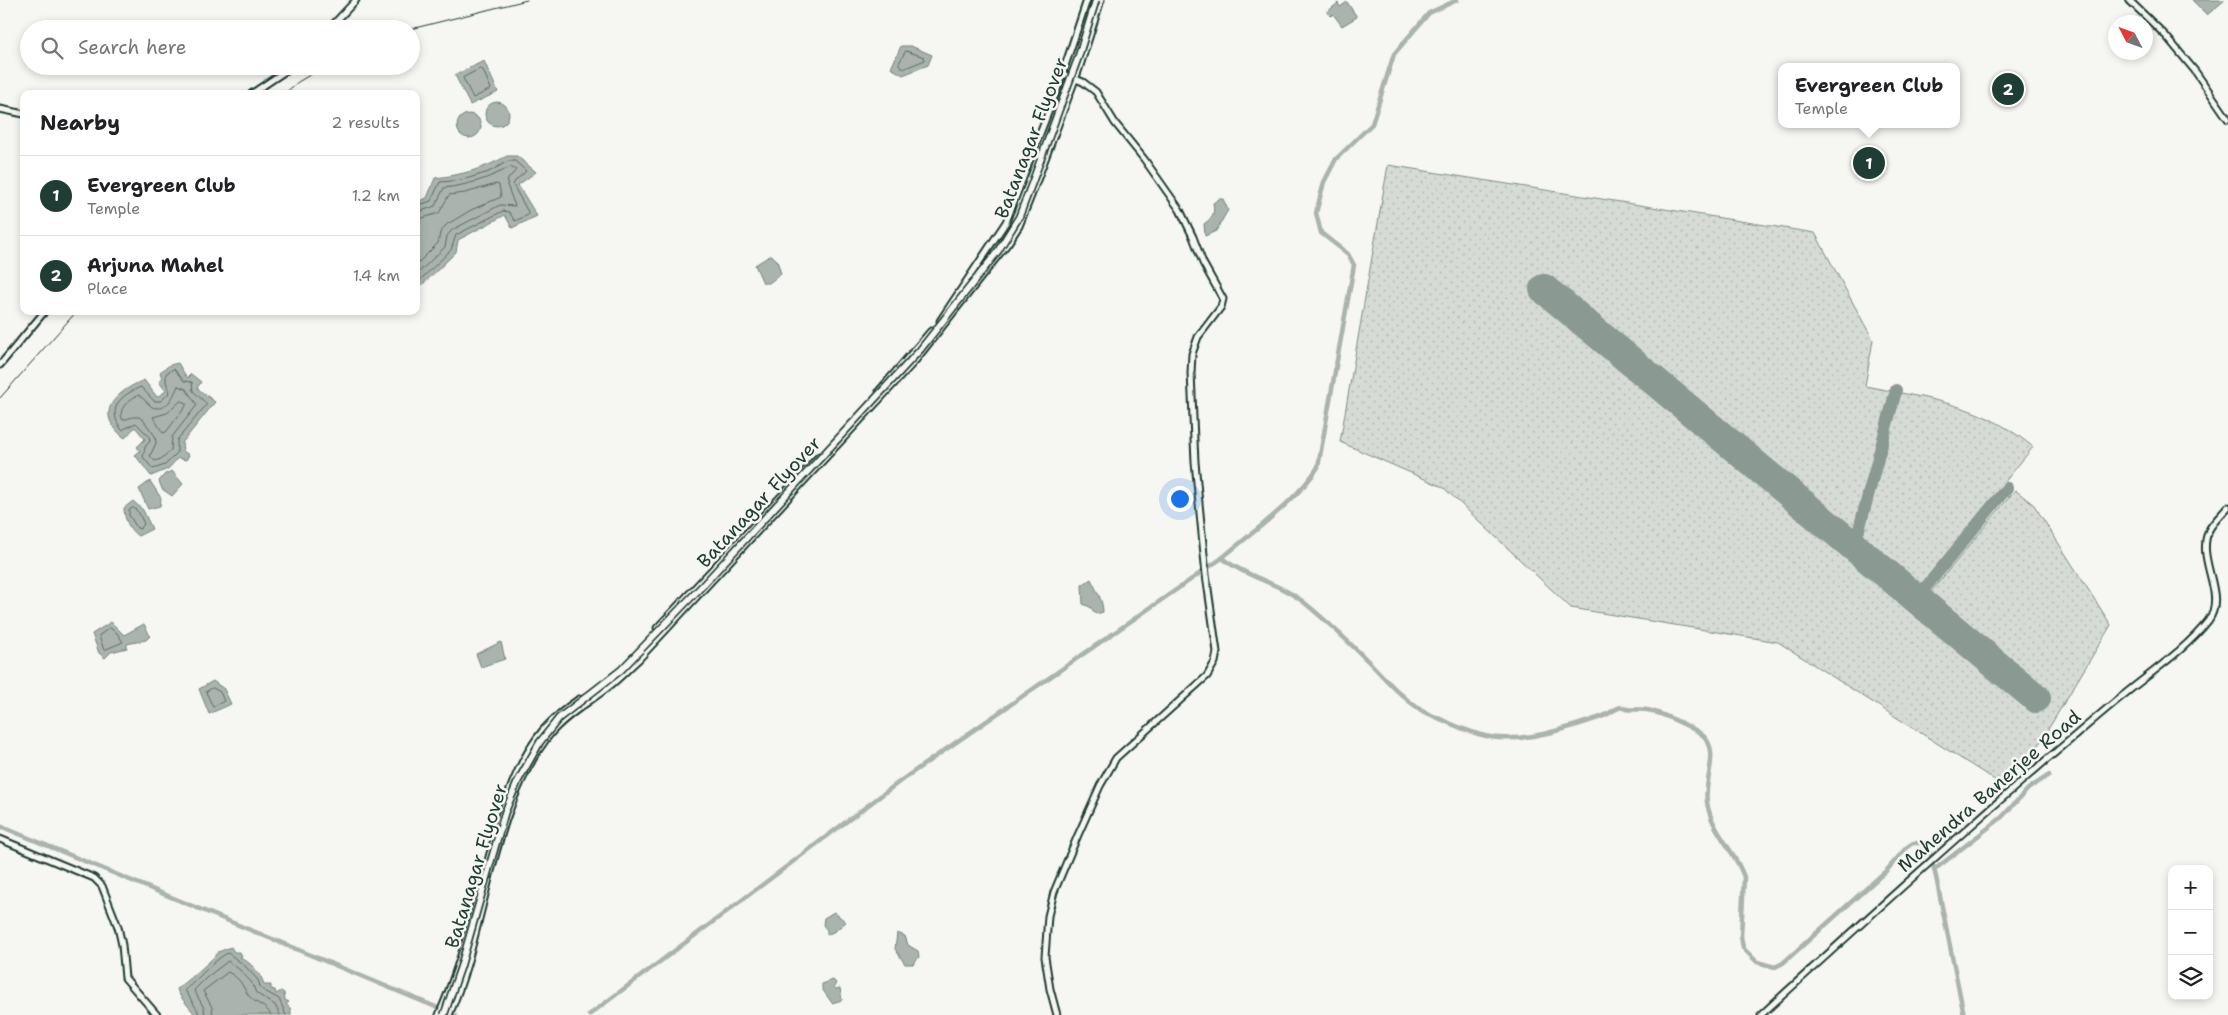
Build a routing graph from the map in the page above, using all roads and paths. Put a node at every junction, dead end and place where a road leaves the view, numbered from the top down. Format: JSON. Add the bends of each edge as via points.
{"nodes":[{"id":1,"x":356,"y":0,"type":"edge"},
{"id":2,"x":1088,"y":0,"type":"edge"},
{"id":3,"x":1096,"y":0,"type":"edge"},
{"id":4,"x":1101,"y":0,"type":"edge"},
{"id":5,"x":2129,"y":0,"type":"edge"},
{"id":6,"x":337,"y":20,"type":"edge"},
{"id":7,"x":1063,"y":74,"type":"junction"},
{"id":8,"x":280,"y":75,"type":"edge"},
{"id":9,"x":1075,"y":79,"type":"junction"},
{"id":10,"x":257,"y":90,"type":"edge"},
{"id":11,"x":0,"y":109,"type":"edge"},
{"id":12,"x":20,"y":113,"type":"edge"},
{"id":13,"x":2228,"y":119,"type":"edge"},
{"id":14,"x":42,"y":315,"type":"edge"},
{"id":15,"x":0,"y":365,"type":"edge"},
{"id":16,"x":2228,"y":507,"type":"edge"},
{"id":17,"x":0,"y":839,"type":"edge"},
{"id":18,"x":157,"y":1015,"type":"edge"},
{"id":19,"x":439,"y":1015,"type":"edge"},
{"id":20,"x":444,"y":1015,"type":"edge"},
{"id":21,"x":449,"y":1015,"type":"edge"},
{"id":22,"x":1057,"y":1015,"type":"edge"},
{"id":23,"x":1761,"y":1015,"type":"edge"}],
"edges":[{"from":1,"to":6,"type":"street"},
{"from":2,"to":7,"type":"street"},
{"from":3,"to":20,"type":"main road","name":"Batanagar Flyover","bridge":true,"via":[[1032,183],[1019,216],[998,251],[920,350],[702,585],[621,670],[559,718],[540,742],[505,812]]},
{"from":4,"to":9,"type":"street"},
{"from":5,"to":13,"type":"street","via":[[2172,43]]},
{"from":7,"to":9,"type":"street"},
{"from":7,"to":19,"type":"street","via":[[1006,222],[938,323],[838,437],[637,650],[612,675],[556,716],[536,741],[505,803],[470,926]]},
{"from":8,"to":10,"type":"street"},
{"from":9,"to":21,"type":"street","via":[[1019,226],[941,330],[638,660],[562,722],[543,744],[511,807]]},
{"from":9,"to":22,"type":"street","via":[[1096,92],[1180,210],[1203,263],[1223,298],[1221,307],[1198,337],[1191,362],[1195,462],[1205,573],[1217,652],[1212,668],[1199,684],[1112,763],[1054,892],[1048,916],[1045,957]]},
{"from":11,"to":12,"type":"street"},
{"from":14,"to":15,"type":"street"},
{"from":16,"to":23,"type":"street","name":"Mahendra Banerjee Road","via":[[2208,532],[2206,562],[2213,579],[2215,600],[2213,614],[2202,628],[1935,858]]},
{"from":17,"to":18,"type":"street","via":[[99,882],[121,940],[125,978]]}]}
